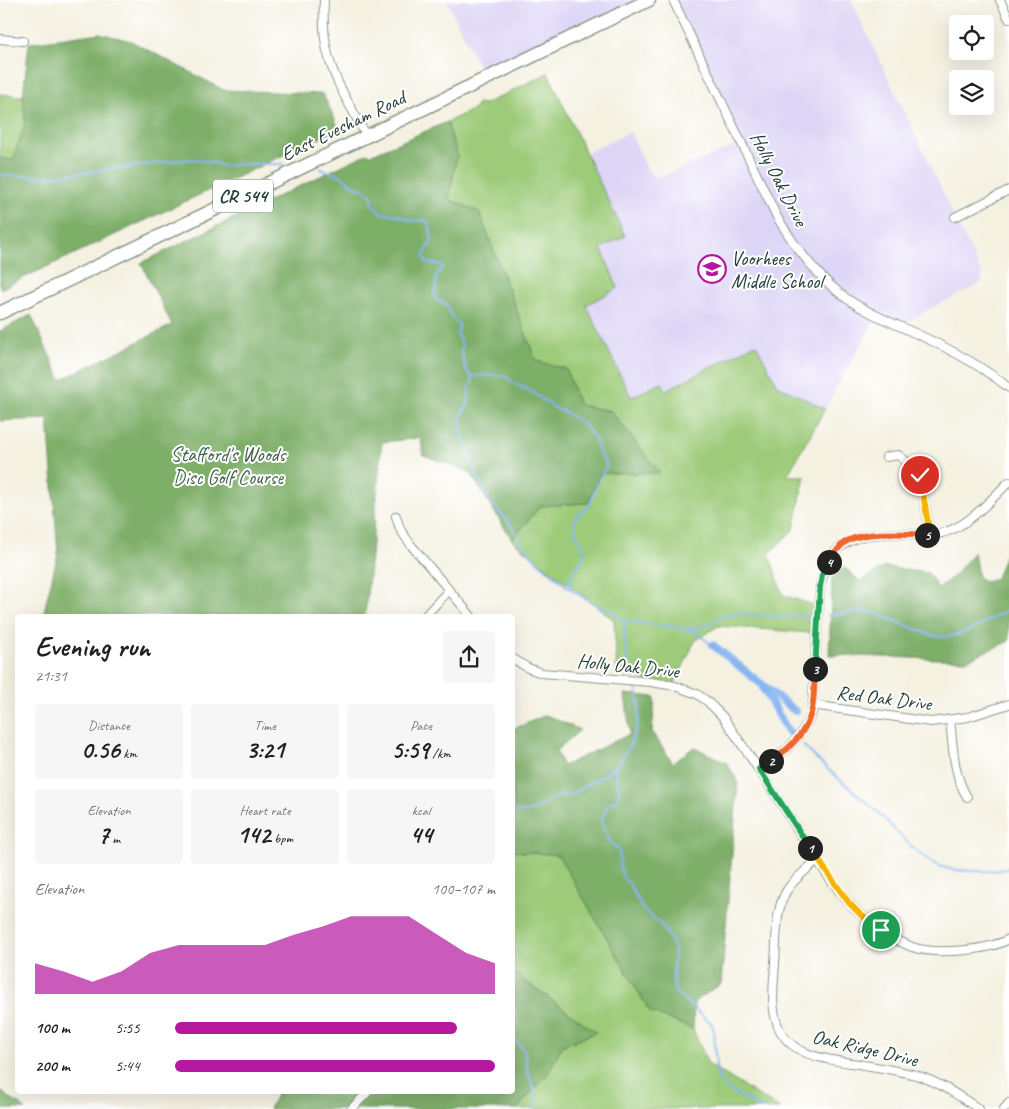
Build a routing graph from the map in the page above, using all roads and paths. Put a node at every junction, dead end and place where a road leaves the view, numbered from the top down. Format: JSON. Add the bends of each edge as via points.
{"nodes":[{"id":1,"x":324,"y":0,"type":"edge"},
{"id":2,"x":649,"y":0,"type":"edge"},
{"id":3,"x":673,"y":0,"type":"edge"},
{"id":4,"x":1000,"y":0,"type":"edge"},
{"id":5,"x":1009,"y":19,"type":"edge"},
{"id":6,"x":0,"y":40,"type":"edge"},
{"id":7,"x":23,"y":41,"type":"dead end"},
{"id":8,"x":366,"y":136,"type":"junction"},
{"id":9,"x":1009,"y":190,"type":"edge"},
{"id":10,"x":955,"y":217,"type":"dead end"},
{"id":11,"x":0,"y":313,"type":"edge"},
{"id":12,"x":1009,"y":388,"type":"edge"},
{"id":13,"x":886,"y":457,"type":"dead end"},
{"id":14,"x":1009,"y":482,"type":"edge"},
{"id":15,"x":396,"y":516,"type":"dead end"},
{"id":16,"x":930,"y":535,"type":"junction"},
{"id":17,"x":449,"y":590,"type":"junction"},
{"id":18,"x":427,"y":614,"type":"edge"},
{"id":19,"x":469,"y":614,"type":"edge"},
{"id":20,"x":515,"y":660,"type":"edge"},
{"id":21,"x":1009,"y":704,"type":"edge"},
{"id":22,"x":812,"y":705,"type":"junction"},
{"id":23,"x":950,"y":720,"type":"junction"},
{"id":24,"x":759,"y":769,"type":"junction"},
{"id":25,"x":967,"y":797,"type":"dead end"},
{"id":26,"x":818,"y":859,"type":"junction"},
{"id":27,"x":1009,"y":940,"type":"edge"},
{"id":28,"x":366,"y":1094,"type":"edge"},
{"id":29,"x":1009,"y":1103,"type":"edge"},
{"id":30,"x":351,"y":1109,"type":"edge"},
{"id":31,"x":979,"y":1109,"type":"edge"},
{"id":32,"x":1004,"y":1109,"type":"edge"}],
"edges":[{"from":1,"to":8,"type":"street","via":[[329,60]]},
{"from":2,"to":8,"type":"main road","name":"East Evesham Road","number":"CR 544"},
{"from":3,"to":12,"type":"street","name":"Holly Oak Drive","via":[[778,217],[809,263],[860,307],[970,360]]},
{"from":4,"to":5,"type":"street"},
{"from":6,"to":7,"type":"street"},
{"from":8,"to":11,"type":"main road","name":"East Evesham Road","number":"CR 544"},
{"from":9,"to":10,"type":"street"},
{"from":13,"to":16,"type":"street","via":[[898,455],[920,475]]},
{"from":14,"to":16,"type":"street","via":[[966,522]]},
{"from":15,"to":17,"type":"street","via":[[411,545]]},
{"from":16,"to":22,"type":"street","via":[[872,535],[848,540],[835,553],[822,575],[820,587]]},
{"from":17,"to":18,"type":"street"},
{"from":17,"to":19,"type":"street"},
{"from":20,"to":24,"type":"street","name":"Holly Oak Drive","via":[[528,668],[552,675],[651,682],[687,689],[716,710]]},
{"from":21,"to":23,"type":"street","name":"Red Oak Drive"},
{"from":22,"to":23,"type":"street","name":"Red Oak Drive","via":[[912,720]]},
{"from":22,"to":24,"type":"street","via":[[806,726],[795,741],[785,752]]},
{"from":23,"to":25,"type":"street","via":[[956,771]]},
{"from":24,"to":26,"type":"street","name":"Holly Oak Drive"},
{"from":26,"to":27,"type":"street","name":"Holly Oak Drive","via":[[861,915],[913,947],[969,951]]},
{"from":26,"to":31,"type":"street","name":"Oak Ridge Drive","via":[[789,886],[779,914],[773,1001],[778,1027],[785,1038],[795,1047],[820,1058],[918,1076],[950,1090]]},
{"from":28,"to":30,"type":"street"},
{"from":29,"to":32,"type":"street"}]}
